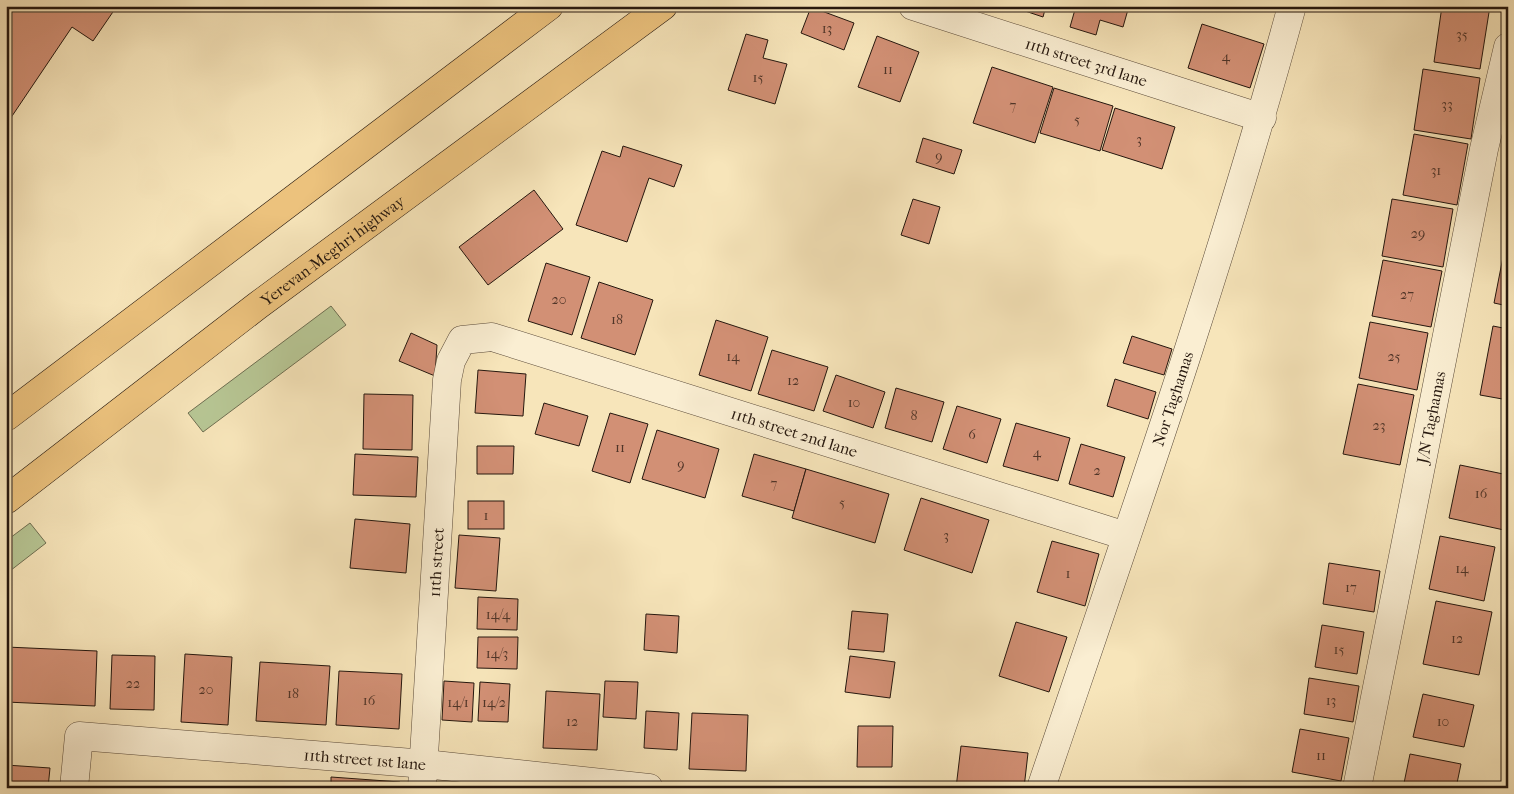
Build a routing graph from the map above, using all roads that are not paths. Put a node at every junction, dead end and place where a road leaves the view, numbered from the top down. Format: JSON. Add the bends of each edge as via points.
{"nodes":[{"id":1,"x":549,"y":6,"type":"edge"},
{"id":2,"x":663,"y":6,"type":"edge"},
{"id":3,"x":913,"y":6,"type":"edge"},
{"id":4,"x":1292,"y":6,"type":"edge"},
{"id":5,"x":1508,"y":48,"type":"edge"},
{"id":6,"x":1262,"y":118,"type":"junction"},
{"id":7,"x":462,"y":340,"type":"joint"},
{"id":8,"x":6,"y":418,"type":"edge"},
{"id":9,"x":6,"y":500,"type":"edge"},
{"id":10,"x":1126,"y":536,"type":"junction"},
{"id":11,"x":424,"y":776,"type":"edge"},
{"id":12,"x":74,"y":788,"type":"edge"},
{"id":13,"x":649,"y":788,"type":"edge"},
{"id":14,"x":1042,"y":788,"type":"edge"},
{"id":15,"x":1357,"y":788,"type":"edge"}],
"edges":[{"from":1,"to":8,"type":"highway"},
{"from":2,"to":9,"type":"highway","name":"Yerevan-Meghri highway","via":[[257,306]]},
{"from":3,"to":6,"type":"street","name":"11th street 3rd lane"},
{"from":4,"to":6,"type":"street","name":"Nor Taghamas"},
{"from":5,"to":15,"type":"street","name":"J/N Taghamas","via":[[1484,149]]},
{"from":6,"to":10,"type":"street","name":"Nor Taghamas"},
{"from":7,"to":10,"type":"street","name":"11th street 2nd lane","via":[[492,336]]},
{"from":7,"to":11,"type":"street","name":"11th street","via":[[451,360],[447,380]]},
{"from":10,"to":14,"type":"street","name":"Nor Taghamas"},
{"from":11,"to":12,"type":"street","name":"11th street 1st lane","via":[[79,736]]},
{"from":11,"to":13,"type":"street","name":"11th street 1st lane"}]}
